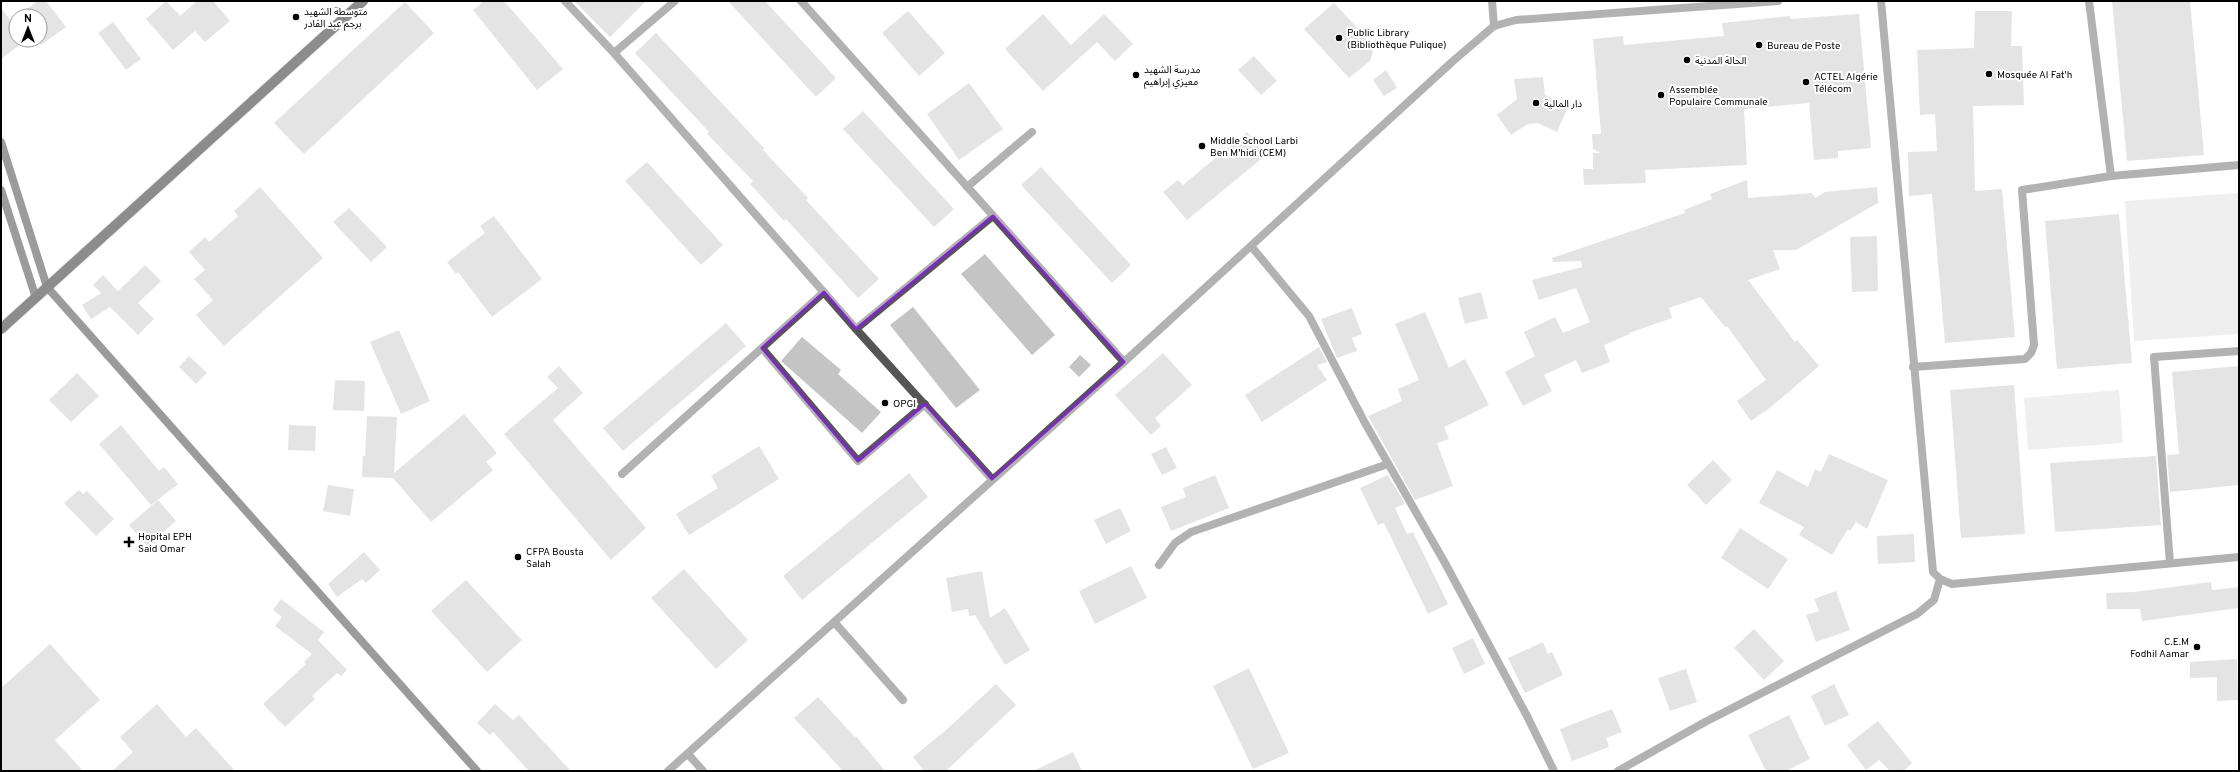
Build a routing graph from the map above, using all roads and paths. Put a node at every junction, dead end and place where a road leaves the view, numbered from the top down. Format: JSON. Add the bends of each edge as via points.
{"nodes":[{"id":1,"x":363,"y":1,"type":"edge"},
{"id":2,"x":565,"y":1,"type":"edge"},
{"id":3,"x":675,"y":1,"type":"edge"},
{"id":4,"x":801,"y":1,"type":"edge"},
{"id":5,"x":1492,"y":1,"type":"edge"},
{"id":6,"x":1778,"y":1,"type":"edge"},
{"id":7,"x":1881,"y":1,"type":"edge"},
{"id":8,"x":2089,"y":1,"type":"edge"},
{"id":9,"x":1713,"y":4,"type":"edge"},
{"id":10,"x":1494,"y":26,"type":"junction"},
{"id":11,"x":614,"y":52,"type":"junction"},
{"id":12,"x":1032,"y":132,"type":"dead end"},
{"id":13,"x":1,"y":142,"type":"edge"},
{"id":14,"x":2239,"y":165,"type":"edge"},
{"id":15,"x":2111,"y":176,"type":"junction"},
{"id":16,"x":967,"y":187,"type":"junction"},
{"id":17,"x":1,"y":190,"type":"edge"},
{"id":18,"x":993,"y":216,"type":"junction"},
{"id":19,"x":1251,"y":246,"type":"junction"},
{"id":20,"x":47,"y":287,"type":"junction"},
{"id":21,"x":824,"y":292,"type":"junction"},
{"id":22,"x":36,"y":298,"type":"junction"},
{"id":23,"x":856,"y":329,"type":"junction"},
{"id":24,"x":1,"y":330,"type":"edge"},
{"id":25,"x":762,"y":348,"type":"junction"},
{"id":26,"x":2239,"y":351,"type":"edge"},
{"id":27,"x":1124,"y":362,"type":"junction"},
{"id":28,"x":1913,"y":367,"type":"junction"},
{"id":29,"x":925,"y":404,"type":"junction"},
{"id":30,"x":1388,"y":464,"type":"junction"},
{"id":31,"x":622,"y":474,"type":"dead end"},
{"id":32,"x":992,"y":479,"type":"junction"},
{"id":33,"x":2239,"y":556,"type":"edge"},
{"id":34,"x":2170,"y":563,"type":"junction"},
{"id":35,"x":1159,"y":565,"type":"dead end"},
{"id":36,"x":1940,"y":579,"type":"junction"},
{"id":37,"x":835,"y":623,"type":"junction"},
{"id":38,"x":903,"y":700,"type":"dead end"},
{"id":39,"x":688,"y":754,"type":"junction"},
{"id":40,"x":477,"y":771,"type":"edge"},
{"id":41,"x":668,"y":771,"type":"edge"},
{"id":42,"x":703,"y":771,"type":"edge"},
{"id":43,"x":1554,"y":771,"type":"edge"},
{"id":44,"x":1618,"y":771,"type":"edge"}],
"edges":[{"from":1,"to":20,"type":"main road"},
{"from":2,"to":11,"type":"street"},
{"from":3,"to":11,"type":"street"},
{"from":4,"to":16,"type":"street"},
{"from":5,"to":10,"type":"street"},
{"from":6,"to":9,"type":"street"},
{"from":7,"to":28,"type":"street"},
{"from":8,"to":15,"type":"street"},
{"from":9,"to":10,"type":"street","via":[[1516,20]]},
{"from":10,"to":19,"type":"street"},
{"from":11,"to":21,"type":"street"},
{"from":12,"to":16,"type":"street"},
{"from":13,"to":20,"type":"street"},
{"from":14,"to":15,"type":"street"},
{"from":15,"to":28,"type":"street","via":[[2022,190],[2034,345],[2031,353],[2025,358]]},
{"from":16,"to":18,"type":"street"},
{"from":17,"to":22,"type":"street"},
{"from":18,"to":23,"type":"street"},
{"from":18,"to":27,"type":"street"},
{"from":19,"to":27,"type":"street"},
{"from":19,"to":30,"type":"street","via":[[1309,316]]},
{"from":20,"to":22,"type":"main road"},
{"from":20,"to":40,"type":"street"},
{"from":21,"to":23,"type":"street"},
{"from":21,"to":25,"type":"street"},
{"from":22,"to":24,"type":"main road"},
{"from":23,"to":29,"type":"street"},
{"from":25,"to":29,"type":"street","via":[[858,461]]},
{"from":25,"to":31,"type":"street"},
{"from":26,"to":34,"type":"street","via":[[2154,357]]},
{"from":27,"to":32,"type":"street"},
{"from":28,"to":36,"type":"street","via":[[1933,572]]},
{"from":29,"to":32,"type":"street"},
{"from":30,"to":35,"type":"street","via":[[1191,532],[1175,543]]},
{"from":30,"to":43,"type":"street","via":[[1445,563]]},
{"from":32,"to":37,"type":"street"},
{"from":33,"to":34,"type":"street"},
{"from":34,"to":36,"type":"street","via":[[1952,584]]},
{"from":36,"to":44,"type":"street","via":[[1934,600],[1917,614],[1705,722]]},
{"from":37,"to":38,"type":"street"},
{"from":37,"to":39,"type":"street"},
{"from":39,"to":41,"type":"street"},
{"from":39,"to":42,"type":"street"}]}
